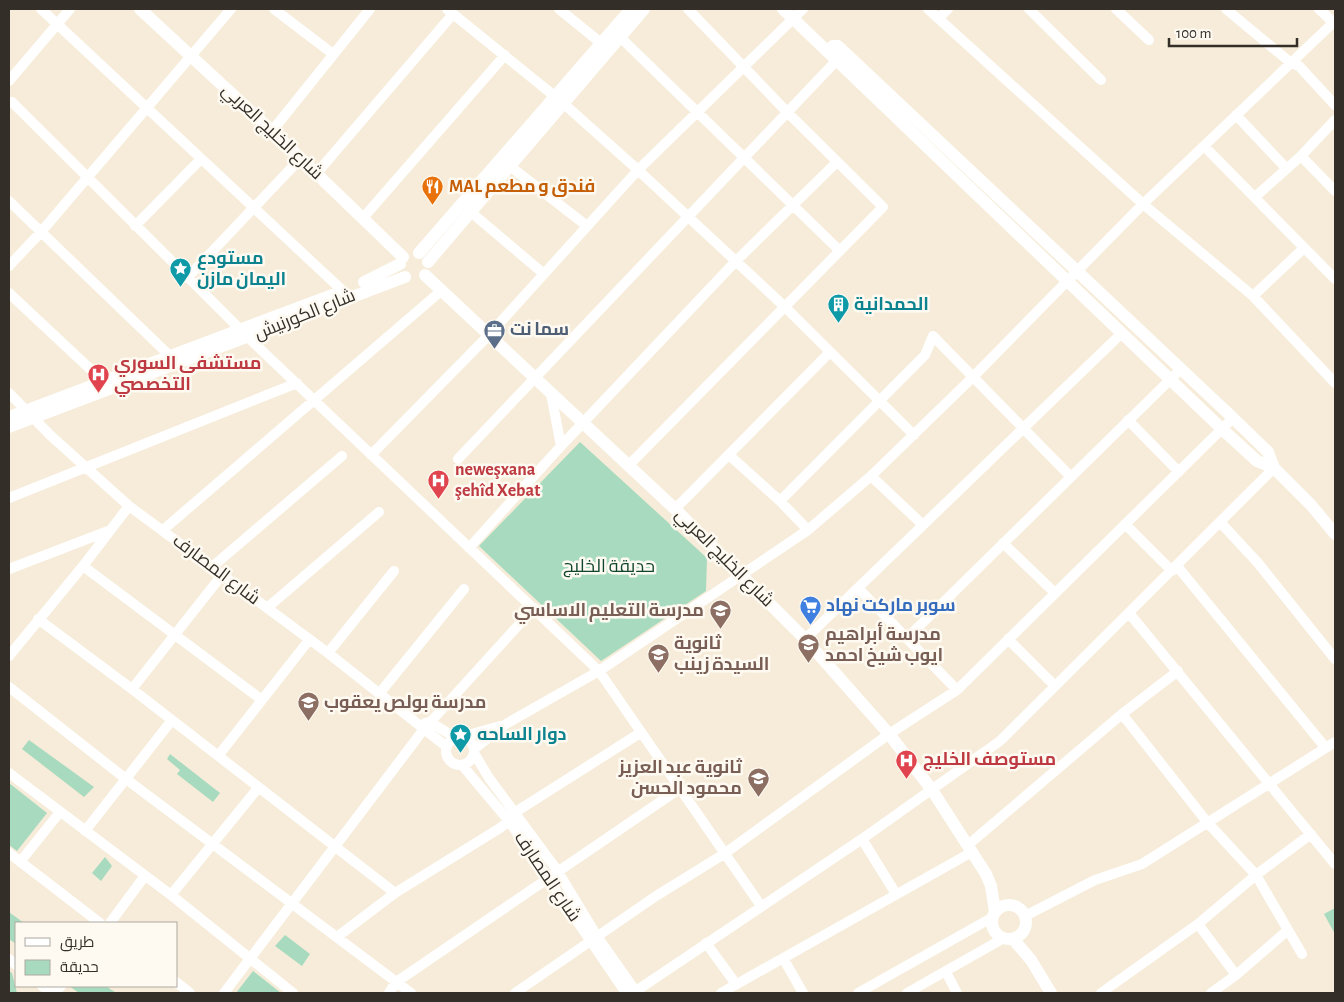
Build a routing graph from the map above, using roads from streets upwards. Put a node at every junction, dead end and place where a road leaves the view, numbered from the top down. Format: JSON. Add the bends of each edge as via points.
{"nodes":[{"id":1,"x":41,"y":9,"type":"edge"},
{"id":2,"x":70,"y":9,"type":"edge"},
{"id":3,"x":140,"y":9,"type":"edge"},
{"id":4,"x":231,"y":9,"type":"edge"},
{"id":5,"x":274,"y":9,"type":"edge"},
{"id":6,"x":370,"y":9,"type":"edge"},
{"id":7,"x":559,"y":9,"type":"edge"},
{"id":8,"x":631,"y":9,"type":"edge"},
{"id":9,"x":644,"y":9,"type":"edge"},
{"id":10,"x":688,"y":9,"type":"edge"},
{"id":11,"x":783,"y":9,"type":"edge"},
{"id":12,"x":928,"y":9,"type":"edge"},
{"id":13,"x":948,"y":9,"type":"edge"},
{"id":14,"x":1029,"y":9,"type":"edge"},
{"id":15,"x":1116,"y":9,"type":"edge"},
{"id":16,"x":1226,"y":9,"type":"edge"},
{"id":17,"x":1319,"y":9,"type":"edge"},
{"id":18,"x":450,"y":11,"type":"edge"},
{"id":19,"x":798,"y":13,"type":"edge"},
{"id":20,"x":939,"y":18,"type":"junction"},
{"id":21,"x":1335,"y":22,"type":"edge"},
{"id":22,"x":57,"y":24,"type":"junction"},
{"id":23,"x":620,"y":38,"type":"junction"},
{"id":24,"x":1149,"y":40,"type":"dead end"},
{"id":25,"x":602,"y":43,"type":"junction"},
{"id":26,"x":333,"y":54,"type":"junction"},
{"id":27,"x":504,"y":55,"type":"junction"},
{"id":28,"x":832,"y":55,"type":"junction"},
{"id":29,"x":190,"y":56,"type":"junction"},
{"id":30,"x":1291,"y":63,"type":"junction"},
{"id":31,"x":744,"y":67,"type":"junction"},
{"id":32,"x":1101,"y":80,"type":"dead end"},
{"id":33,"x":9,"y":81,"type":"edge"},
{"id":34,"x":9,"y":86,"type":"edge"},
{"id":35,"x":559,"y":99,"type":"junction"},
{"id":36,"x":10,"y":104,"type":"edge"},
{"id":37,"x":1335,"y":105,"type":"edge"},
{"id":38,"x":146,"y":107,"type":"junction"},
{"id":39,"x":697,"y":112,"type":"junction"},
{"id":40,"x":787,"y":112,"type":"junction"},
{"id":41,"x":1236,"y":116,"type":"junction"},
{"id":42,"x":1335,"y":120,"type":"edge"},
{"id":43,"x":272,"y":131,"type":"junction"},
{"id":44,"x":1204,"y":146,"type":"junction"},
{"id":45,"x":1301,"y":156,"type":"junction"},
{"id":46,"x":744,"y":157,"type":"junction"},
{"id":47,"x":201,"y":159,"type":"junction"},
{"id":48,"x":300,"y":159,"type":"junction"},
{"id":49,"x":837,"y":162,"type":"junction"},
{"id":50,"x":511,"y":166,"type":"junction"},
{"id":51,"x":1286,"y":168,"type":"junction"},
{"id":52,"x":638,"y":170,"type":"junction"},
{"id":53,"x":316,"y":174,"type":"junction"},
{"id":54,"x":87,"y":178,"type":"junction"},
{"id":55,"x":1335,"y":191,"type":"edge"},
{"id":56,"x":1255,"y":197,"type":"junction"},
{"id":57,"x":9,"y":201,"type":"edge"},
{"id":58,"x":1143,"y":204,"type":"junction"},
{"id":59,"x":793,"y":205,"type":"junction"},
{"id":60,"x":254,"y":207,"type":"junction"},
{"id":61,"x":472,"y":213,"type":"junction"},
{"id":62,"x":688,"y":216,"type":"junction"},
{"id":63,"x":363,"y":218,"type":"junction"},
{"id":64,"x":135,"y":226,"type":"junction"},
{"id":65,"x":587,"y":226,"type":"junction"},
{"id":66,"x":41,"y":232,"type":"junction"},
{"id":67,"x":1304,"y":248,"type":"junction"},
{"id":68,"x":840,"y":250,"type":"junction"},
{"id":69,"x":423,"y":258,"type":"junction"},
{"id":70,"x":735,"y":262,"type":"junction"},
{"id":71,"x":9,"y":266,"type":"edge"},
{"id":72,"x":403,"y":266,"type":"junction"},
{"id":73,"x":1077,"y":271,"type":"junction"},
{"id":74,"x":544,"y":274,"type":"junction"},
{"id":75,"x":425,"y":275,"type":"junction"},
{"id":76,"x":188,"y":278,"type":"junction"},
{"id":77,"x":1335,"y":279,"type":"edge"},
{"id":78,"x":1067,"y":281,"type":"junction"},
{"id":79,"x":344,"y":291,"type":"junction"},
{"id":80,"x":441,"y":291,"type":"junction"},
{"id":81,"x":9,"y":292,"type":"edge"},
{"id":82,"x":1253,"y":296,"type":"junction"},
{"id":83,"x":784,"y":307,"type":"junction"},
{"id":84,"x":245,"y":333,"type":"junction"},
{"id":85,"x":1122,"y":333,"type":"junction"},
{"id":86,"x":488,"y":335,"type":"junction"},
{"id":87,"x":830,"y":352,"type":"junction"},
{"id":88,"x":170,"y":356,"type":"junction"},
{"id":89,"x":1181,"y":369,"type":"junction"},
{"id":90,"x":973,"y":377,"type":"junction"},
{"id":91,"x":534,"y":378,"type":"junction"},
{"id":92,"x":1170,"y":379,"type":"junction"},
{"id":93,"x":1334,"y":380,"type":"edge"},
{"id":94,"x":104,"y":382,"type":"junction"},
{"id":95,"x":297,"y":383,"type":"junction"},
{"id":96,"x":9,"y":393,"type":"edge"},
{"id":97,"x":551,"y":394,"type":"junction"},
{"id":98,"x":314,"y":400,"type":"junction"},
{"id":99,"x":880,"y":402,"type":"junction"},
{"id":100,"x":29,"y":414,"type":"junction"},
{"id":101,"x":9,"y":417,"type":"edge"},
{"id":102,"x":1233,"y":418,"type":"junction"},
{"id":103,"x":1128,"y":420,"type":"junction"},
{"id":104,"x":584,"y":423,"type":"junction"},
{"id":105,"x":9,"y":427,"type":"edge"},
{"id":106,"x":1023,"y":428,"type":"junction"},
{"id":107,"x":1222,"y":429,"type":"junction"},
{"id":108,"x":914,"y":434,"type":"junction"},
{"id":109,"x":561,"y":446,"type":"junction"},
{"id":110,"x":371,"y":455,"type":"junction"},
{"id":111,"x":729,"y":455,"type":"junction"},
{"id":112,"x":342,"y":456,"type":"dead end"},
{"id":113,"x":458,"y":459,"type":"dead end"},
{"id":114,"x":628,"y":466,"type":"junction"},
{"id":115,"x":85,"y":468,"type":"junction"},
{"id":116,"x":1274,"y":468,"type":"junction"},
{"id":117,"x":1179,"y":472,"type":"junction"},
{"id":118,"x":871,"y":476,"type":"junction"},
{"id":119,"x":1071,"y":477,"type":"junction"},
{"id":120,"x":9,"y":498,"type":"edge"},
{"id":121,"x":780,"y":501,"type":"junction"},
{"id":122,"x":129,"y":506,"type":"junction"},
{"id":123,"x":675,"y":510,"type":"junction"},
{"id":124,"x":379,"y":512,"type":"dead end"},
{"id":125,"x":1220,"y":522,"type":"junction"},
{"id":126,"x":1125,"y":524,"type":"junction"},
{"id":127,"x":923,"y":525,"type":"junction"},
{"id":128,"x":109,"y":530,"type":"junction"},
{"id":129,"x":163,"y":530,"type":"junction"},
{"id":130,"x":808,"y":530,"type":"junction"},
{"id":131,"x":1335,"y":534,"type":"edge"},
{"id":132,"x":1003,"y":544,"type":"junction"},
{"id":133,"x":469,"y":548,"type":"junction"},
{"id":134,"x":83,"y":566,"type":"junction"},
{"id":135,"x":212,"y":567,"type":"junction"},
{"id":136,"x":9,"y":569,"type":"edge"},
{"id":137,"x":1174,"y":569,"type":"junction"},
{"id":138,"x":394,"y":571,"type":"dead end"},
{"id":139,"x":222,"y":575,"type":"junction"},
{"id":140,"x":741,"y":575,"type":"junction"},
{"id":141,"x":858,"y":588,"type":"junction"},
{"id":142,"x":464,"y":589,"type":"dead end"},
{"id":143,"x":1055,"y":592,"type":"junction"},
{"id":144,"x":267,"y":608,"type":"junction"},
{"id":145,"x":534,"y":608,"type":"junction"},
{"id":146,"x":1129,"y":613,"type":"junction"},
{"id":147,"x":38,"y":619,"type":"junction"},
{"id":148,"x":174,"y":635,"type":"junction"},
{"id":149,"x":907,"y":638,"type":"junction"},
{"id":150,"x":805,"y":639,"type":"junction"},
{"id":151,"x":1008,"y":639,"type":"junction"},
{"id":152,"x":309,"y":640,"type":"junction"},
{"id":153,"x":328,"y":653,"type":"junction"},
{"id":154,"x":9,"y":656,"type":"edge"},
{"id":155,"x":1335,"y":659,"type":"edge"},
{"id":156,"x":1178,"y":671,"type":"junction"},
{"id":157,"x":599,"y":672,"type":"junction"},
{"id":158,"x":1054,"y":685,"type":"junction"},
{"id":159,"x":9,"y":686,"type":"edge"},
{"id":160,"x":132,"y":689,"type":"junction"},
{"id":161,"x":956,"y":690,"type":"junction"},
{"id":162,"x":379,"y":694,"type":"junction"},
{"id":163,"x":262,"y":700,"type":"junction"},
{"id":164,"x":1122,"y":714,"type":"junction"},
{"id":165,"x":172,"y":720,"type":"junction"},
{"id":166,"x":506,"y":724,"type":"junction"},
{"id":167,"x":427,"y":726,"type":"junction"},
{"id":168,"x":640,"y":733,"type":"junction"},
{"id":169,"x":889,"y":734,"type":"junction"},
{"id":170,"x":459,"y":738,"type":"junction"},
{"id":171,"x":1335,"y":742,"type":"edge"},
{"id":172,"x":447,"y":747,"type":"junction"},
{"id":173,"x":1325,"y":747,"type":"junction"},
{"id":174,"x":474,"y":751,"type":"junction"},
{"id":175,"x":218,"y":756,"type":"junction"},
{"id":176,"x":462,"y":765,"type":"junction"},
{"id":177,"x":11,"y":777,"type":"edge"},
{"id":178,"x":126,"y":779,"type":"junction"},
{"id":179,"x":1270,"y":783,"type":"junction"},
{"id":180,"x":258,"y":788,"type":"junction"},
{"id":181,"x":679,"y":789,"type":"junction"},
{"id":182,"x":932,"y":790,"type":"junction"},
{"id":183,"x":60,"y":812,"type":"junction"},
{"id":184,"x":512,"y":817,"type":"junction"},
{"id":185,"x":1207,"y":822,"type":"junction"},
{"id":186,"x":84,"y":831,"type":"junction"},
{"id":187,"x":1311,"y":834,"type":"junction"},
{"id":188,"x":862,"y":839,"type":"junction"},
{"id":189,"x":212,"y":843,"type":"junction"},
{"id":190,"x":336,"y":847,"type":"junction"},
{"id":191,"x":970,"y":848,"type":"junction"},
{"id":192,"x":9,"y":853,"type":"edge"},
{"id":193,"x":724,"y":854,"type":"junction"},
{"id":194,"x":20,"y":862,"type":"junction"},
{"id":195,"x":1335,"y":864,"type":"edge"},
{"id":196,"x":557,"y":870,"type":"junction"},
{"id":197,"x":986,"y":874,"type":"junction"},
{"id":198,"x":1256,"y":875,"type":"junction"},
{"id":199,"x":144,"y":877,"type":"junction"},
{"id":200,"x":548,"y":877,"type":"junction"},
{"id":201,"x":395,"y":893,"type":"junction"},
{"id":202,"x":896,"y":894,"type":"junction"},
{"id":203,"x":171,"y":895,"type":"junction"},
{"id":204,"x":291,"y":903,"type":"junction"},
{"id":205,"x":761,"y":906,"type":"junction"},
{"id":206,"x":1012,"y":906,"type":"junction"},
{"id":207,"x":994,"y":914,"type":"junction"},
{"id":208,"x":99,"y":922,"type":"edge"},
{"id":209,"x":111,"y":922,"type":"edge"},
{"id":210,"x":1025,"y":922,"type":"junction"},
{"id":211,"x":1198,"y":924,"type":"junction"},
{"id":212,"x":1288,"y":930,"type":"junction"},
{"id":213,"x":337,"y":937,"type":"junction"},
{"id":214,"x":593,"y":939,"type":"junction"},
{"id":215,"x":1008,"y":939,"type":"junction"},
{"id":216,"x":706,"y":943,"type":"junction"},
{"id":217,"x":1302,"y":954,"type":"dead end"},
{"id":218,"x":250,"y":958,"type":"junction"},
{"id":219,"x":783,"y":958,"type":"junction"},
{"id":220,"x":946,"y":972,"type":"junction"},
{"id":221,"x":1039,"y":972,"type":"junction"},
{"id":222,"x":1236,"y":974,"type":"junction"},
{"id":223,"x":396,"y":982,"type":"junction"},
{"id":224,"x":178,"y":984,"type":"edge"},
{"id":225,"x":736,"y":984,"type":"junction"},
{"id":226,"x":190,"y":993,"type":"edge"},
{"id":227,"x":224,"y":993,"type":"edge"},
{"id":228,"x":293,"y":993,"type":"edge"},
{"id":229,"x":389,"y":993,"type":"edge"},
{"id":230,"x":411,"y":993,"type":"edge"},
{"id":231,"x":515,"y":993,"type":"edge"},
{"id":232,"x":633,"y":993,"type":"edge"},
{"id":233,"x":721,"y":993,"type":"edge"},
{"id":234,"x":803,"y":993,"type":"edge"},
{"id":235,"x":858,"y":993,"type":"edge"},
{"id":236,"x":907,"y":993,"type":"edge"},
{"id":237,"x":957,"y":993,"type":"edge"},
{"id":238,"x":1051,"y":993,"type":"edge"},
{"id":239,"x":1101,"y":993,"type":"edge"},
{"id":240,"x":1211,"y":993,"type":"edge"}],
"edges":[{"from":1,"to":22,"type":"street"},
{"from":2,"to":22,"type":"street"},
{"from":3,"to":29,"type":"street","name":"شارع الخليج العربي"},
{"from":4,"to":29,"type":"street"},
{"from":5,"to":26,"type":"street"},
{"from":6,"to":26,"type":"street"},
{"from":7,"to":25,"type":"street"},
{"from":8,"to":25,"type":"street"},
{"from":9,"to":23,"type":"street"},
{"from":10,"to":31,"type":"street"},
{"from":11,"to":19,"type":"street"},
{"from":12,"to":20,"type":"street"},
{"from":13,"to":20,"type":"street"},
{"from":14,"to":32,"type":"street"},
{"from":15,"to":24,"type":"street"},
{"from":16,"to":30,"type":"street"},
{"from":17,"to":21,"type":"street"},
{"from":18,"to":27,"type":"street"},
{"from":18,"to":53,"type":"street"},
{"from":19,"to":28,"type":"street"},
{"from":19,"to":31,"type":"street"},
{"from":20,"to":58,"type":"street"},
{"from":21,"to":30,"type":"street"},
{"from":22,"to":33,"type":"street"},
{"from":22,"to":38,"type":"street"},
{"from":23,"to":35,"type":"street"},
{"from":23,"to":39,"type":"street"},
{"from":25,"to":35,"type":"street"},
{"from":26,"to":43,"type":"street"},
{"from":27,"to":35,"type":"street"},
{"from":27,"to":63,"type":"street"},
{"from":28,"to":40,"type":"street"},
{"from":28,"to":73,"type":"street","via":[[833,46],[838,46]]},
{"from":28,"to":78,"type":"street"},
{"from":29,"to":38,"type":"street"},
{"from":29,"to":43,"type":"street","name":"شارع الخليج العربي"},
{"from":30,"to":37,"type":"street","via":[[1299,66]]},
{"from":30,"to":41,"type":"street"},
{"from":31,"to":39,"type":"street"},
{"from":31,"to":40,"type":"street"},
{"from":34,"to":36,"type":"street","via":[[12,93]]},
{"from":35,"to":50,"type":"street"},
{"from":35,"to":52,"type":"street"},
{"from":35,"to":69,"type":"street"},
{"from":36,"to":54,"type":"street"},
{"from":38,"to":47,"type":"street"},
{"from":38,"to":54,"type":"street"},
{"from":39,"to":46,"type":"street"},
{"from":39,"to":52,"type":"street"},
{"from":40,"to":46,"type":"street"},
{"from":40,"to":49,"type":"street"},
{"from":41,"to":44,"type":"street"},
{"from":41,"to":51,"type":"street"},
{"from":42,"to":45,"type":"street"},
{"from":43,"to":48,"type":"street","name":"شارع الخليج العربي"},
{"from":44,"to":56,"type":"street"},
{"from":44,"to":58,"type":"street"},
{"from":45,"to":51,"type":"street"},
{"from":45,"to":55,"type":"street"},
{"from":46,"to":59,"type":"street"},
{"from":46,"to":62,"type":"street"},
{"from":47,"to":60,"type":"street"},
{"from":47,"to":64,"type":"street"},
{"from":48,"to":53,"type":"street","name":"شارع الخليج العربي"},
{"from":48,"to":60,"type":"street"},
{"from":49,"to":59,"type":"street"},
{"from":49,"to":68,"type":"street","via":[[884,206]]},
{"from":50,"to":61,"type":"street"},
{"from":50,"to":65,"type":"street"},
{"from":51,"to":56,"type":"street"},
{"from":52,"to":62,"type":"street"},
{"from":52,"to":65,"type":"street"},
{"from":53,"to":63,"type":"street","name":"شارع الخليج العربي"},
{"from":54,"to":64,"type":"street"},
{"from":54,"to":66,"type":"street"},
{"from":56,"to":67,"type":"street"},
{"from":57,"to":66,"type":"street"},
{"from":58,"to":73,"type":"street"},
{"from":58,"to":82,"type":"street"},
{"from":59,"to":68,"type":"street"},
{"from":59,"to":70,"type":"street"},
{"from":60,"to":76,"type":"street"},
{"from":60,"to":79,"type":"street"},
{"from":61,"to":69,"type":"street"},
{"from":61,"to":74,"type":"street"},
{"from":62,"to":70,"type":"street"},
{"from":62,"to":91,"type":"street"},
{"from":63,"to":72,"type":"street","name":"شارع الخليج العربي"},
{"from":64,"to":76,"type":"street"},
{"from":65,"to":74,"type":"street"},
{"from":66,"to":71,"type":"street"},
{"from":66,"to":88,"type":"street"},
{"from":67,"to":77,"type":"street"},
{"from":67,"to":82,"type":"street"},
{"from":68,"to":83,"type":"street"},
{"from":69,"to":72,"type":"street","via":[[410,252]]},
{"from":69,"to":75,"type":"street"},
{"from":70,"to":83,"type":"street"},
{"from":70,"to":104,"type":"street"},
{"from":72,"to":75,"type":"street","via":[[416,280]]},
{"from":72,"to":79,"type":"street","name":"شارع الكورنيش"},
{"from":72,"to":84,"type":"street","name":"شارع الكورنيش"},
{"from":73,"to":78,"type":"street"},
{"from":73,"to":89,"type":"street"},
{"from":74,"to":86,"type":"street"},
{"from":75,"to":80,"type":"street","name":"شارع الخليج العربي"},
{"from":76,"to":84,"type":"street"},
{"from":78,"to":85,"type":"street"},
{"from":78,"to":90,"type":"street"},
{"from":79,"to":84,"type":"street","name":"شارع الكورنيش"},
{"from":80,"to":86,"type":"street","name":"شارع الخليج العربي"},
{"from":80,"to":98,"type":"street"},
{"from":81,"to":94,"type":"street"},
{"from":82,"to":93,"type":"street"},
{"from":83,"to":87,"type":"street"},
{"from":83,"to":114,"type":"street"},
{"from":84,"to":88,"type":"street","name":"شارع الكورنيش"},
{"from":84,"to":95,"type":"street"},
{"from":84,"to":100,"type":"street","name":"شارع الكورنيش"},
{"from":85,"to":92,"type":"street"},
{"from":85,"to":106,"type":"street"},
{"from":86,"to":91,"type":"street","name":"شارع الخليج العربي"},
{"from":86,"to":110,"type":"street"},
{"from":87,"to":99,"type":"street"},
{"from":87,"to":111,"type":"street"},
{"from":88,"to":94,"type":"street","name":"شارع الكورنيش"},
{"from":89,"to":92,"type":"street"},
{"from":89,"to":102,"type":"street"},
{"from":90,"to":99,"type":"street","via":[[933,336],[926,355]]},
{"from":90,"to":106,"type":"street"},
{"from":90,"to":108,"type":"street"},
{"from":91,"to":97,"type":"street","name":"شارع الخليج العربي"},
{"from":91,"to":113,"type":"street"},
{"from":92,"to":103,"type":"street"},
{"from":92,"to":107,"type":"street"},
{"from":94,"to":100,"type":"street","name":"شارع الكورنيش"},
{"from":95,"to":98,"type":"street"},
{"from":95,"to":115,"type":"street"},
{"from":96,"to":100,"type":"street","name":"شارع المصارف"},
{"from":97,"to":104,"type":"street","name":"شارع الخليج العربي"},
{"from":97,"to":109,"type":"street"},
{"from":98,"to":110,"type":"street"},
{"from":98,"to":129,"type":"street"},
{"from":99,"to":108,"type":"street"},
{"from":99,"to":121,"type":"street"},
{"from":100,"to":101,"type":"street","name":"شارع الكورنيش"},
{"from":100,"to":105,"type":"street","name":"شارع الكورنيش"},
{"from":100,"to":115,"type":"street","name":"شارع المصارف"},
{"from":102,"to":107,"type":"street"},
{"from":102,"to":116,"type":"street","via":[[1268,452]]},
{"from":103,"to":117,"type":"street"},
{"from":103,"to":119,"type":"street"},
{"from":104,"to":109,"type":"street"},
{"from":104,"to":114,"type":"street","name":"شارع الخليج العربي"},
{"from":106,"to":119,"type":"street"},
{"from":106,"to":127,"type":"street"},
{"from":107,"to":116,"type":"street","via":[[1257,461]]},
{"from":107,"to":117,"type":"street"},
{"from":108,"to":118,"type":"street"},
{"from":109,"to":133,"type":"street"},
{"from":110,"to":133,"type":"street"},
{"from":111,"to":121,"type":"street"},
{"from":111,"to":123,"type":"street"},
{"from":112,"to":135,"type":"street"},
{"from":114,"to":123,"type":"street","name":"شارع الخليج العربي"},
{"from":115,"to":120,"type":"street"},
{"from":115,"to":122,"type":"street","name":"شارع المصارف"},
{"from":116,"to":125,"type":"street"},
{"from":116,"to":131,"type":"street"},
{"from":117,"to":126,"type":"street"},
{"from":118,"to":127,"type":"street"},
{"from":118,"to":130,"type":"street"},
{"from":119,"to":132,"type":"street"},
{"from":121,"to":130,"type":"street"},
{"from":122,"to":128,"type":"street"},
{"from":122,"to":129,"type":"street","name":"شارع المصارف"},
{"from":123,"to":140,"type":"street","name":"شارع الخليج العربي"},
{"from":124,"to":144,"type":"street"},
{"from":125,"to":137,"type":"street"},
{"from":125,"to":155,"type":"street","via":[[1258,563]]},
{"from":126,"to":137,"type":"street"},
{"from":126,"to":143,"type":"street"},
{"from":127,"to":141,"type":"street"},
{"from":128,"to":134,"type":"street"},
{"from":128,"to":136,"type":"street"},
{"from":129,"to":135,"type":"street","name":"شارع المصارف"},
{"from":130,"to":140,"type":"street"},
{"from":132,"to":143,"type":"street"},
{"from":132,"to":149,"type":"street"},
{"from":133,"to":145,"type":"street"},
{"from":134,"to":147,"type":"street"},
{"from":134,"to":148,"type":"street"},
{"from":135,"to":139,"type":"street","name":"شارع المصارف"},
{"from":137,"to":146,"type":"street"},
{"from":137,"to":173,"type":"street"},
{"from":138,"to":153,"type":"street"},
{"from":139,"to":144,"type":"street","name":"شارع المصارف"},
{"from":139,"to":148,"type":"street"},
{"from":140,"to":150,"type":"street","name":"شارع الخليج العربي"},
{"from":140,"to":157,"type":"street"},
{"from":141,"to":149,"type":"street"},
{"from":141,"to":150,"type":"street"},
{"from":142,"to":162,"type":"street"},
{"from":143,"to":151,"type":"street"},
{"from":144,"to":152,"type":"street","name":"شارع المصارف"},
{"from":145,"to":157,"type":"street"},
{"from":145,"to":167,"type":"street"},
{"from":146,"to":156,"type":"street"},
{"from":146,"to":158,"type":"street"},
{"from":147,"to":154,"type":"street"},
{"from":147,"to":160,"type":"street"},
{"from":148,"to":160,"type":"street"},
{"from":148,"to":163,"type":"street"},
{"from":149,"to":161,"type":"street"},
{"from":150,"to":169,"type":"street","name":"شارع الخليج العربي"},
{"from":151,"to":158,"type":"street"},
{"from":151,"to":161,"type":"street"},
{"from":152,"to":153,"type":"street","name":"شارع المصارف"},
{"from":152,"to":163,"type":"street"},
{"from":153,"to":162,"type":"street","name":"شارع المصارف"},
{"from":156,"to":164,"type":"street"},
{"from":156,"to":179,"type":"street"},
{"from":157,"to":166,"type":"street"},
{"from":157,"to":168,"type":"street"},
{"from":158,"to":182,"type":"street","via":[[1000,741]]},
{"from":159,"to":178,"type":"street"},
{"from":160,"to":165,"type":"street"},
{"from":161,"to":169,"type":"street"},
{"from":162,"to":167,"type":"street","name":"شارع المصارف","via":[[414,723]]},
{"from":163,"to":175,"type":"street"},
{"from":164,"to":185,"type":"street"},
{"from":164,"to":191,"type":"street"},
{"from":165,"to":175,"type":"street"},
{"from":165,"to":178,"type":"street"},
{"from":166,"to":170,"type":"street"},
{"from":166,"to":174,"type":"street"},
{"from":167,"to":170,"type":"street"},
{"from":167,"to":172,"type":"street"},
{"from":167,"to":190,"type":"street"},
{"from":168,"to":181,"type":"street"},
{"from":168,"to":184,"type":"street"},
{"from":169,"to":182,"type":"street","name":"شارع الخليج العربي"},
{"from":169,"to":193,"type":"street"},
{"from":170,"to":172,"type":"street"},
{"from":170,"to":174,"type":"street","via":[[469,741]]},
{"from":171,"to":173,"type":"street"},
{"from":172,"to":176,"type":"street","via":[[449,760]]},
{"from":173,"to":179,"type":"street"},
{"from":174,"to":176,"type":"street","via":[[470,761]]},
{"from":174,"to":184,"type":"street"},
{"from":175,"to":180,"type":"street"},
{"from":176,"to":184,"type":"street","name":"شارع المصارف"},
{"from":177,"to":183,"type":"street"},
{"from":178,"to":186,"type":"street"},
{"from":178,"to":189,"type":"street"},
{"from":179,"to":185,"type":"street"},
{"from":179,"to":187,"type":"street"},
{"from":180,"to":189,"type":"street"},
{"from":180,"to":190,"type":"street"},
{"from":181,"to":193,"type":"street"},
{"from":181,"to":196,"type":"street"},
{"from":182,"to":188,"type":"street"},
{"from":182,"to":191,"type":"street","name":"شارع الخليج العربي"},
{"from":183,"to":186,"type":"street"},
{"from":183,"to":194,"type":"street"},
{"from":184,"to":196,"type":"street"},
{"from":184,"to":200,"type":"street","name":"شارع المصارف"},
{"from":184,"to":201,"type":"street"},
{"from":185,"to":198,"type":"street"},
{"from":185,"to":210,"type":"street","via":[[1142,864],[1095,880]]},
{"from":186,"to":199,"type":"street"},
{"from":187,"to":195,"type":"street"},
{"from":187,"to":198,"type":"street"},
{"from":188,"to":202,"type":"street"},
{"from":188,"to":205,"type":"street"},
{"from":189,"to":203,"type":"street"},
{"from":189,"to":204,"type":"street"},
{"from":190,"to":201,"type":"street"},
{"from":190,"to":204,"type":"street"},
{"from":191,"to":197,"type":"street","name":"شارع الخليج العربي"},
{"from":191,"to":202,"type":"street"},
{"from":192,"to":194,"type":"street"},
{"from":193,"to":205,"type":"street"},
{"from":193,"to":214,"type":"street"},
{"from":194,"to":208,"type":"street"},
{"from":196,"to":200,"type":"street"},
{"from":196,"to":214,"type":"street"},
{"from":197,"to":206,"type":"street","name":"شارع الخليج العربي"},
{"from":197,"to":207,"type":"street","name":"شارع الخليج العربي","via":[[993,892]]},
{"from":198,"to":211,"type":"street"},
{"from":198,"to":212,"type":"street"},
{"from":199,"to":203,"type":"street"},
{"from":199,"to":209,"type":"street"},
{"from":200,"to":214,"type":"street","name":"شارع المصارف"},
{"from":200,"to":223,"type":"street"},
{"from":201,"to":213,"type":"street"},
{"from":202,"to":219,"type":"street"},
{"from":203,"to":218,"type":"street"},
{"from":204,"to":213,"type":"street"},
{"from":204,"to":218,"type":"street"},
{"from":205,"to":216,"type":"street"},
{"from":206,"to":207,"type":"street"},
{"from":206,"to":210,"type":"street","name":"شارع الخليج العربي","via":[[1018,907]]},
{"from":207,"to":215,"type":"street","name":"شارع الخليج العربي","via":[[994,930]]},
{"from":207,"to":235,"type":"street"},
{"from":210,"to":215,"type":"street"},
{"from":210,"to":221,"type":"street","name":"شارع الخليج العربي"},
{"from":211,"to":222,"type":"street"},
{"from":211,"to":239,"type":"street"},
{"from":212,"to":217,"type":"street"},
{"from":212,"to":222,"type":"street"},
{"from":213,"to":223,"type":"street"},
{"from":214,"to":231,"type":"street"},
{"from":214,"to":232,"type":"street"},
{"from":215,"to":220,"type":"street"},
{"from":215,"to":221,"type":"street","name":"شارع الخليج العربي"},
{"from":216,"to":225,"type":"street"},
{"from":216,"to":232,"type":"street"},
{"from":218,"to":227,"type":"street"},
{"from":218,"to":228,"type":"street"},
{"from":219,"to":225,"type":"street"},
{"from":219,"to":234,"type":"street"},
{"from":220,"to":236,"type":"street"},
{"from":220,"to":237,"type":"street"},
{"from":221,"to":238,"type":"street","name":"شارع الخليج العربي"},
{"from":222,"to":240,"type":"street"},
{"from":223,"to":229,"type":"street"},
{"from":223,"to":230,"type":"street"},
{"from":224,"to":226,"type":"street"},
{"from":225,"to":233,"type":"street"}]}
